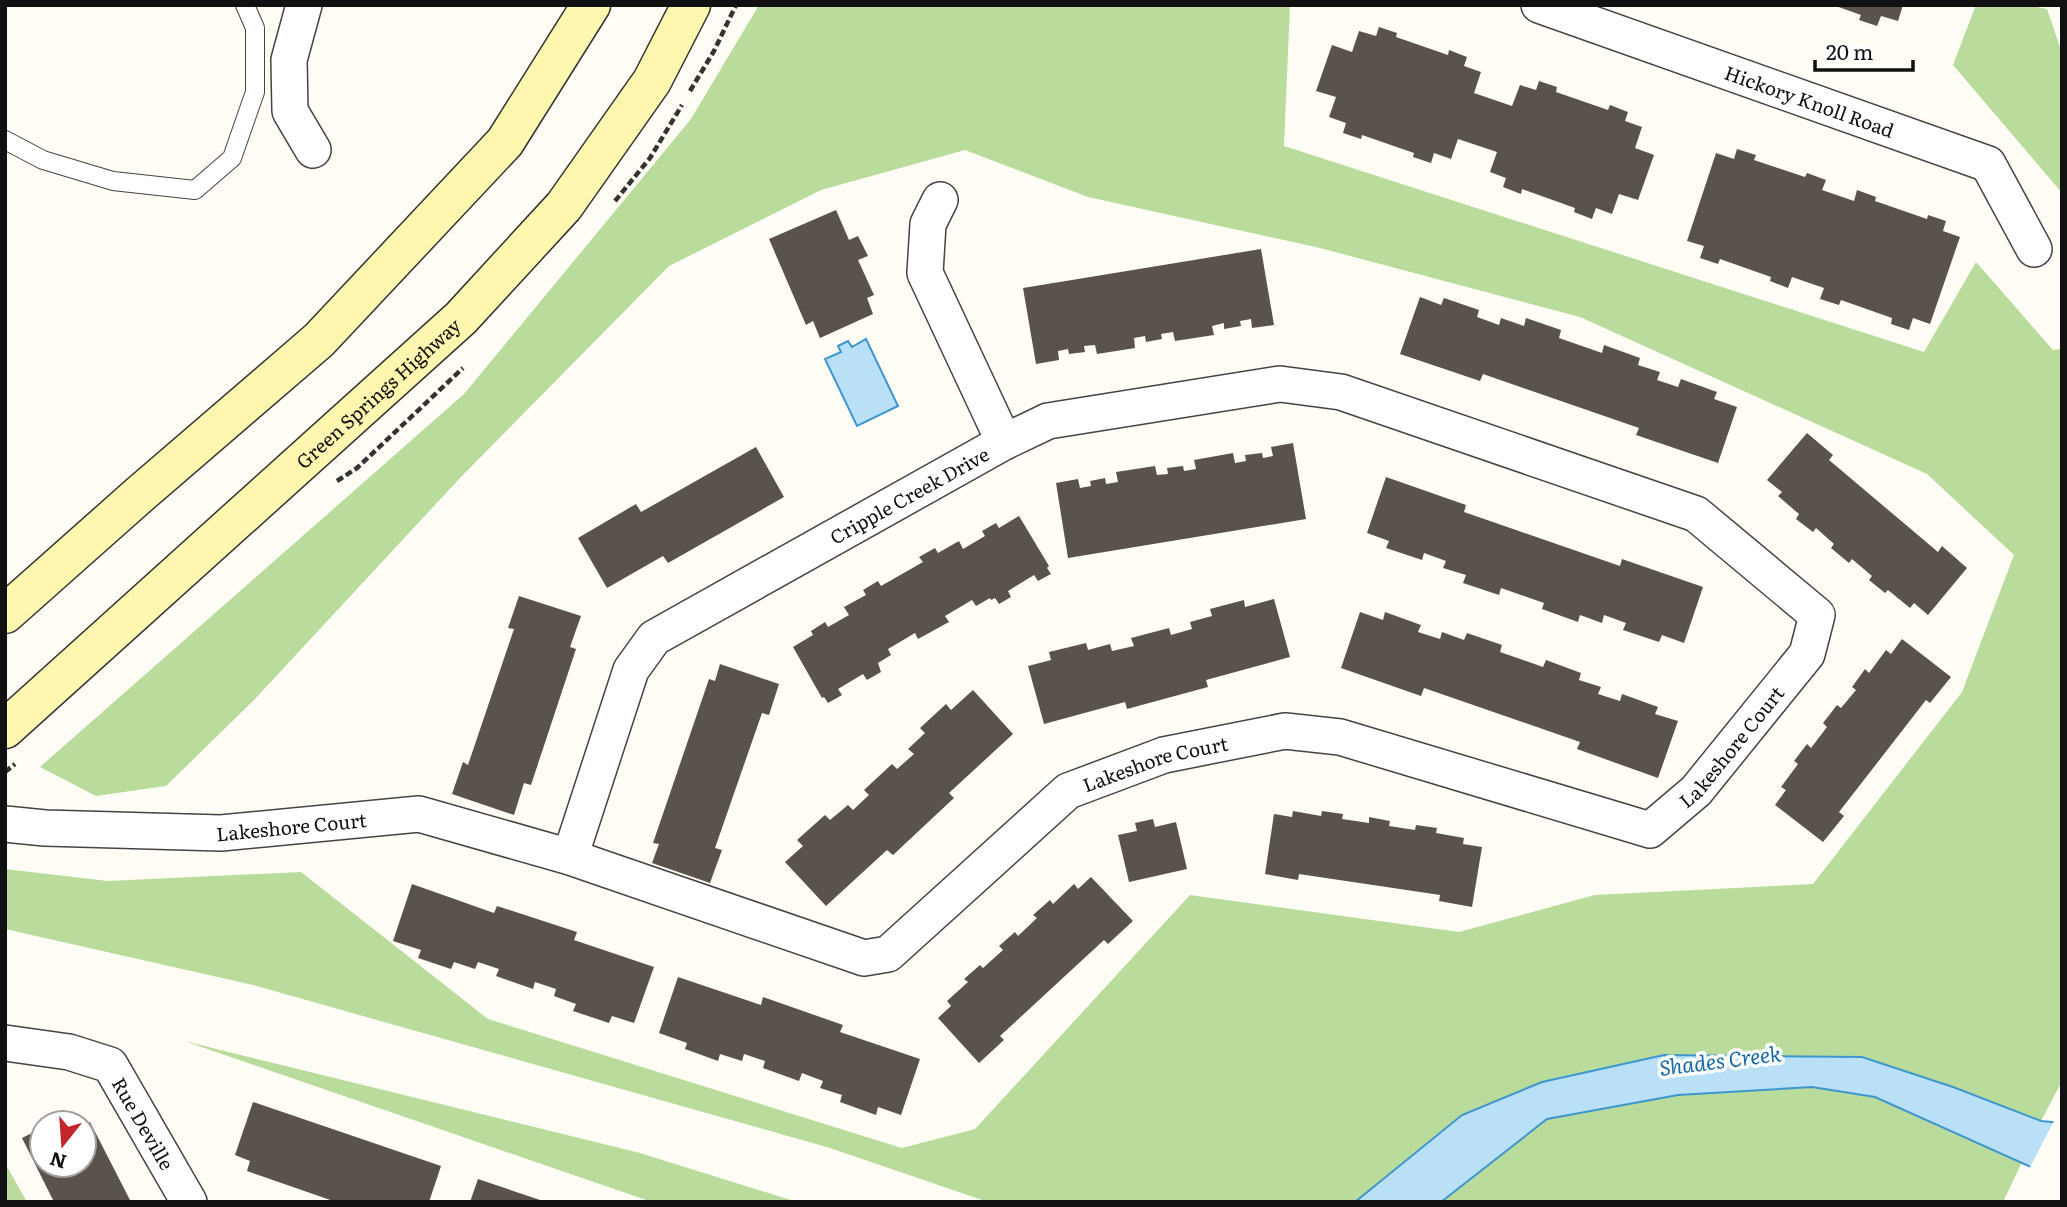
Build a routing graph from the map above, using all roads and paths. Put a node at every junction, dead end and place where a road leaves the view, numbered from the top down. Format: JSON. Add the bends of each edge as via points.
{"nodes":[{"id":1,"x":245,"y":5,"type":"edge"},
{"id":2,"x":304,"y":5,"type":"edge"},
{"id":3,"x":591,"y":5,"type":"edge"},
{"id":4,"x":691,"y":5,"type":"edge"},
{"id":5,"x":1539,"y":5,"type":"edge"},
{"id":6,"x":5,"y":139,"type":"edge"},
{"id":7,"x":313,"y":150,"type":"dead end"},
{"id":8,"x":940,"y":200,"type":"dead end"},
{"id":9,"x":2034,"y":249,"type":"dead end"},
{"id":10,"x":1004,"y":442,"type":"junction"},
{"id":11,"x":5,"y":614,"type":"edge"},
{"id":12,"x":5,"y":729,"type":"edge"},
{"id":13,"x":5,"y":824,"type":"edge"},
{"id":14,"x":570,"y":857,"type":"junction"},
{"id":15,"x":5,"y":1043,"type":"edge"},
{"id":16,"x":189,"y":1202,"type":"edge"}],
"edges":[{"from":1,"to":6,"type":"lane","via":[[255,28],[255,92],[232,158],[195,190],[113,181],[43,160]]},
{"from":2,"to":7,"type":"street","via":[[289,60],[290,111]]},
{"from":3,"to":11,"type":"main road","via":[[505,142],[319,340]]},
{"from":4,"to":12,"type":"main road","name":"Green Springs Highway","via":[[652,81],[564,206],[461,318]]},
{"from":5,"to":9,"type":"street","name":"Hickory Knoll Road","via":[[1988,163]]},
{"from":8,"to":10,"type":"street","via":[[928,224],[925,273]]},
{"from":10,"to":14,"type":"street","name":"Cripple Creek Drive","via":[[654,638],[631,670]]},
{"from":10,"to":14,"type":"street","name":"Lakeshore Court","via":[[1048,421],[1280,384],[1341,392],[1696,514],[1817,615],[1807,654],[1696,791],[1650,830],[1340,737],[1285,731],[1164,755],[1068,791],[888,954],[864,958]]},
{"from":13,"to":14,"type":"street","name":"Lakeshore Court","via":[[221,834],[419,814]]},
{"from":15,"to":16,"type":"street","name":"Rue Deville","via":[[69,1052],[110,1065]]}]}
